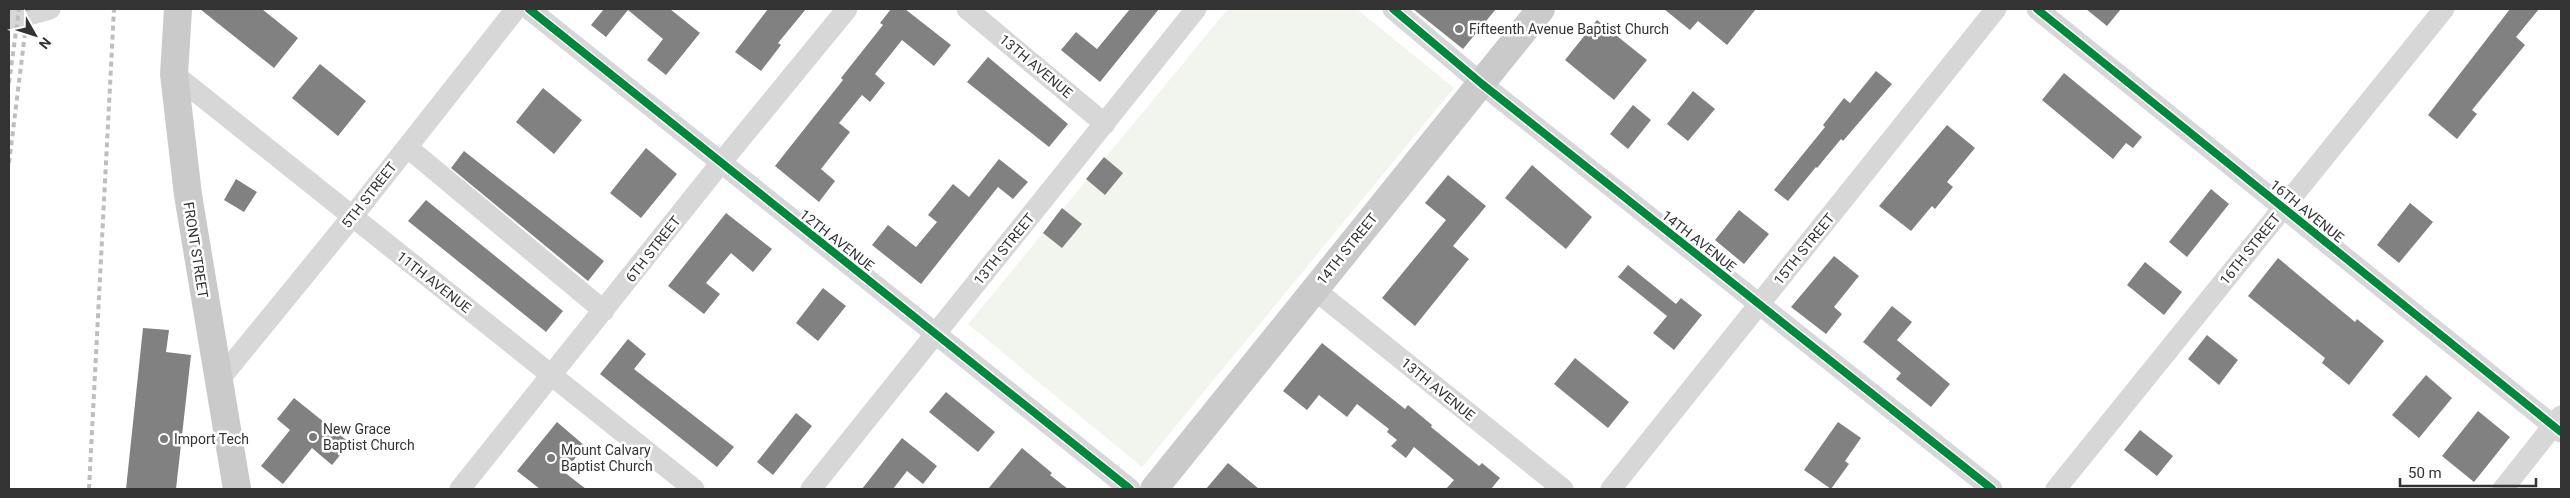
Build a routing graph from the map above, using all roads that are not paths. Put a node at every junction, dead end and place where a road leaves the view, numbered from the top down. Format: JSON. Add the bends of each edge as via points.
{"nodes":[{"id":1,"x":50,"y":9,"type":"edge"},
{"id":2,"x":178,"y":9,"type":"edge"},
{"id":3,"x":516,"y":9,"type":"edge"},
{"id":4,"x":528,"y":9,"type":"edge"},
{"id":5,"x":847,"y":9,"type":"edge"},
{"id":6,"x":967,"y":9,"type":"edge"},
{"id":7,"x":1196,"y":9,"type":"edge"},
{"id":8,"x":1394,"y":9,"type":"edge"},
{"id":9,"x":1541,"y":9,"type":"edge"},
{"id":10,"x":1996,"y":9,"type":"edge"},
{"id":11,"x":2037,"y":9,"type":"edge"},
{"id":12,"x":2444,"y":9,"type":"edge"},
{"id":13,"x":9,"y":21,"type":"edge"},
{"id":14,"x":174,"y":74,"type":"junction"},
{"id":15,"x":1482,"y":84,"type":"junction"},
{"id":16,"x":1105,"y":124,"type":"junction"},
{"id":17,"x":407,"y":148,"type":"junction"},
{"id":18,"x":720,"y":164,"type":"junction"},
{"id":19,"x":2283,"y":208,"type":"junction"},
{"id":20,"x":352,"y":217,"type":"junction"},
{"id":21,"x":1314,"y":290,"type":"junction"},
{"id":22,"x":1760,"y":304,"type":"junction"},
{"id":23,"x":604,"y":310,"type":"junction"},
{"id":24,"x":935,"y":333,"type":"junction"},
{"id":25,"x":553,"y":376,"type":"junction"},
{"id":26,"x":219,"y":380,"type":"junction"},
{"id":27,"x":2559,"y":425,"type":"edge"},
{"id":28,"x":237,"y":489,"type":"edge"},
{"id":29,"x":460,"y":489,"type":"edge"},
{"id":30,"x":694,"y":489,"type":"edge"},
{"id":31,"x":811,"y":489,"type":"edge"},
{"id":32,"x":1130,"y":489,"type":"edge"},
{"id":33,"x":1154,"y":489,"type":"edge"},
{"id":34,"x":1563,"y":489,"type":"edge"},
{"id":35,"x":1611,"y":489,"type":"edge"},
{"id":36,"x":1992,"y":489,"type":"edge"},
{"id":37,"x":2056,"y":489,"type":"edge"},
{"id":38,"x":2503,"y":489,"type":"edge"}],
"edges":[{"from":1,"to":13,"type":"street"},
{"from":2,"to":14,"type":"main road","name":"FRONT STREET"},
{"from":3,"to":17,"type":"street","name":"5TH STREET"},
{"from":4,"to":18,"type":"street","name":"12TH AVENUE"},
{"from":5,"to":18,"type":"street","name":"6TH STREET"},
{"from":6,"to":16,"type":"street","name":"13TH AVENUE"},
{"from":7,"to":16,"type":"street","name":"13TH STREET"},
{"from":8,"to":15,"type":"street","name":"14TH AVENUE"},
{"from":9,"to":15,"type":"main road","name":"14TH STREET"},
{"from":10,"to":22,"type":"street","name":"15TH STREET"},
{"from":11,"to":19,"type":"street","name":"16TH AVENUE"},
{"from":12,"to":19,"type":"street","name":"16TH STREET"},
{"from":14,"to":20,"type":"street","name":"11TH AVENUE"},
{"from":14,"to":26,"type":"main road","name":"FRONT STREET","via":[[188,195]]},
{"from":15,"to":21,"type":"main road","name":"14TH STREET"},
{"from":15,"to":22,"type":"street","name":"14TH AVENUE"},
{"from":16,"to":24,"type":"street","name":"13TH STREET"},
{"from":17,"to":20,"type":"street","name":"5TH STREET"},
{"from":17,"to":23,"type":"street"},
{"from":18,"to":23,"type":"street","name":"6TH STREET"},
{"from":18,"to":24,"type":"street","name":"12TH AVENUE"},
{"from":19,"to":27,"type":"street","name":"16TH AVENUE"},
{"from":19,"to":37,"type":"street","name":"16TH STREET"},
{"from":20,"to":25,"type":"street","name":"11TH AVENUE"},
{"from":20,"to":26,"type":"street","name":"5TH STREET"},
{"from":21,"to":33,"type":"main road","name":"14TH STREET"},
{"from":21,"to":34,"type":"street","name":"13TH AVENUE"},
{"from":22,"to":35,"type":"street","name":"15TH STREET"},
{"from":22,"to":36,"type":"street","name":"14TH AVENUE"},
{"from":23,"to":25,"type":"street","name":"6TH STREET"},
{"from":24,"to":31,"type":"street","name":"13TH STREET"},
{"from":24,"to":32,"type":"street","name":"12TH AVENUE"},
{"from":25,"to":29,"type":"street","name":"6TH STREET"},
{"from":25,"to":30,"type":"street","name":"11TH AVENUE"},
{"from":26,"to":28,"type":"main road","name":"FRONT STREET"},
{"from":27,"to":38,"type":"street"}]}
